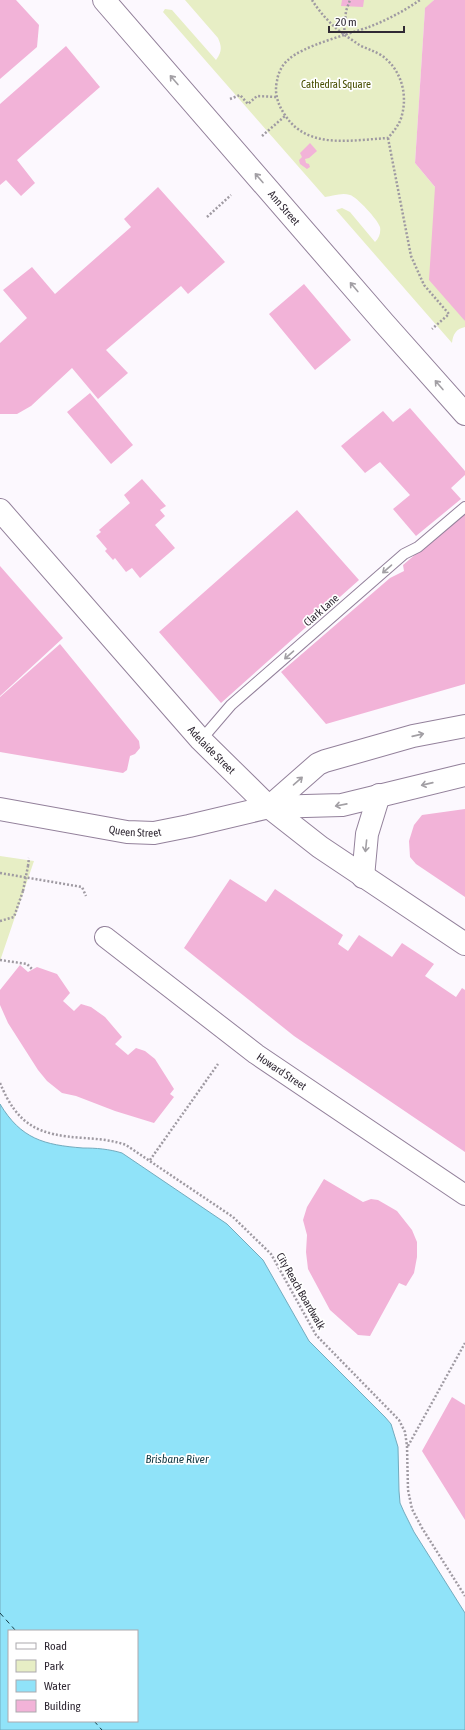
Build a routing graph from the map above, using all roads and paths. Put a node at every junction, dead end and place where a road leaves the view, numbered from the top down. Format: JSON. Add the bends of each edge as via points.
{"nodes":[{"id":1,"x":104,"y":0,"type":"edge"},
{"id":2,"x":317,"y":0,"type":"edge"},
{"id":3,"x":350,"y":0,"type":"edge"},
{"id":4,"x":420,"y":0,"type":"edge"},
{"id":5,"x":313,"y":1,"type":"edge"},
{"id":6,"x":344,"y":35,"type":"junction"},
{"id":7,"x":276,"y":97,"type":"junction"},
{"id":8,"x":230,"y":99,"type":"dead end"},
{"id":9,"x":285,"y":116,"type":"junction"},
{"id":10,"x":262,"y":136,"type":"dead end"},
{"id":11,"x":388,"y":138,"type":"junction"},
{"id":12,"x":231,"y":195,"type":"dead end"},
{"id":13,"x":207,"y":217,"type":"dead end"},
{"id":14,"x":432,"y":329,"type":"dead end"},
{"id":15,"x":465,"y":414,"type":"edge"},
{"id":16,"x":465,"y":507,"type":"edge"},
{"id":17,"x":0,"y":510,"type":"edge"},
{"id":18,"x":465,"y":726,"type":"edge"},
{"id":19,"x":201,"y":740,"type":"junction"},
{"id":20,"x":465,"y":775,"type":"edge"},
{"id":21,"x":379,"y":795,"type":"junction"},
{"id":22,"x":269,"y":806,"type":"junction"},
{"id":23,"x":0,"y":809,"type":"edge"},
{"id":24,"x":29,"y":858,"type":"dead end"},
{"id":25,"x":0,"y":873,"type":"edge"},
{"id":26,"x":363,"y":877,"type":"junction"},
{"id":27,"x":86,"y":896,"type":"dead end"},
{"id":28,"x":0,"y":921,"type":"edge"},
{"id":29,"x":105,"y":937,"type":"dead end"},
{"id":30,"x":465,"y":944,"type":"edge"},
{"id":31,"x":0,"y":960,"type":"edge"},
{"id":32,"x":33,"y":970,"type":"dead end"},
{"id":33,"x":218,"y":1064,"type":"dead end"},
{"id":34,"x":0,"y":1083,"type":"edge"},
{"id":35,"x":150,"y":1160,"type":"junction"},
{"id":36,"x":465,"y":1195,"type":"edge"},
{"id":37,"x":465,"y":1343,"type":"edge"},
{"id":38,"x":408,"y":1446,"type":"junction"},
{"id":39,"x":465,"y":1596,"type":"edge"}],
"edges":[{"from":15,"to":1,"type":"main road","name":"Ann Street","one_way":true},
{"from":2,"to":5,"type":"path"},
{"from":3,"to":6,"type":"path","via":[[346,11]]},
{"from":4,"to":6,"type":"path","via":[[383,20]]},
{"from":5,"to":6,"type":"path"},
{"from":6,"to":7,"type":"path","via":[[303,50],[288,59],[278,76]]},
{"from":6,"to":11,"type":"path","via":[[382,56],[399,76],[404,102],[402,116]]},
{"from":7,"to":8,"type":"path","via":[[257,96],[248,104],[240,95]]},
{"from":7,"to":9,"type":"path"},
{"from":9,"to":10,"type":"path"},
{"from":9,"to":11,"type":"path","via":[[300,131],[319,140]]},
{"from":11,"to":14,"type":"path","via":[[411,256],[424,285],[449,314]]},
{"from":12,"to":13,"type":"path"},
{"from":16,"to":19,"type":"lane","name":"Clark Lane","one_way":true,"via":[[418,547],[404,554],[231,705]]},
{"from":17,"to":19,"type":"main road","name":"Adelaide Street"},
{"from":22,"to":18,"type":"main road","name":"Queen Street","one_way":true,"via":[[318,764],[325,761],[413,736]]},
{"from":19,"to":22,"type":"main road","name":"Adelaide Street"},
{"from":20,"to":21,"type":"main road","name":"Queen Street","one_way":true},
{"from":21,"to":22,"type":"main road","name":"Queen Street","one_way":true,"via":[[333,806]]},
{"from":21,"to":26,"type":"main road","one_way":true,"via":[[369,824]]},
{"from":22,"to":23,"type":"main road","name":"Queen Street","via":[[154,833],[120,831]]},
{"from":22,"to":26,"type":"main road","name":"Adelaide Street"},
{"from":24,"to":28,"type":"path","bridge":true,"via":[[23,891],[14,917]]},
{"from":25,"to":27,"type":"path","via":[[82,887]]},
{"from":26,"to":30,"type":"main road","name":"Adelaide Street"},
{"from":29,"to":36,"type":"street","name":"Howard Street","via":[[256,1054]]},
{"from":31,"to":32,"type":"path","via":[[27,964]]},
{"from":33,"to":35,"type":"path"},
{"from":34,"to":35,"type":"path","name":"City Reach Boardwalk","via":[[16,1113],[37,1129],[58,1136],[116,1141]]},
{"from":35,"to":38,"type":"path","name":"City Reach Boardwalk","via":[[233,1217],[271,1254],[316,1335],[392,1411],[405,1432]]},
{"from":37,"to":38,"type":"path"},
{"from":38,"to":39,"type":"path","name":"City Reach Boardwalk","via":[[408,1490],[411,1505],[422,1528]]}]}
